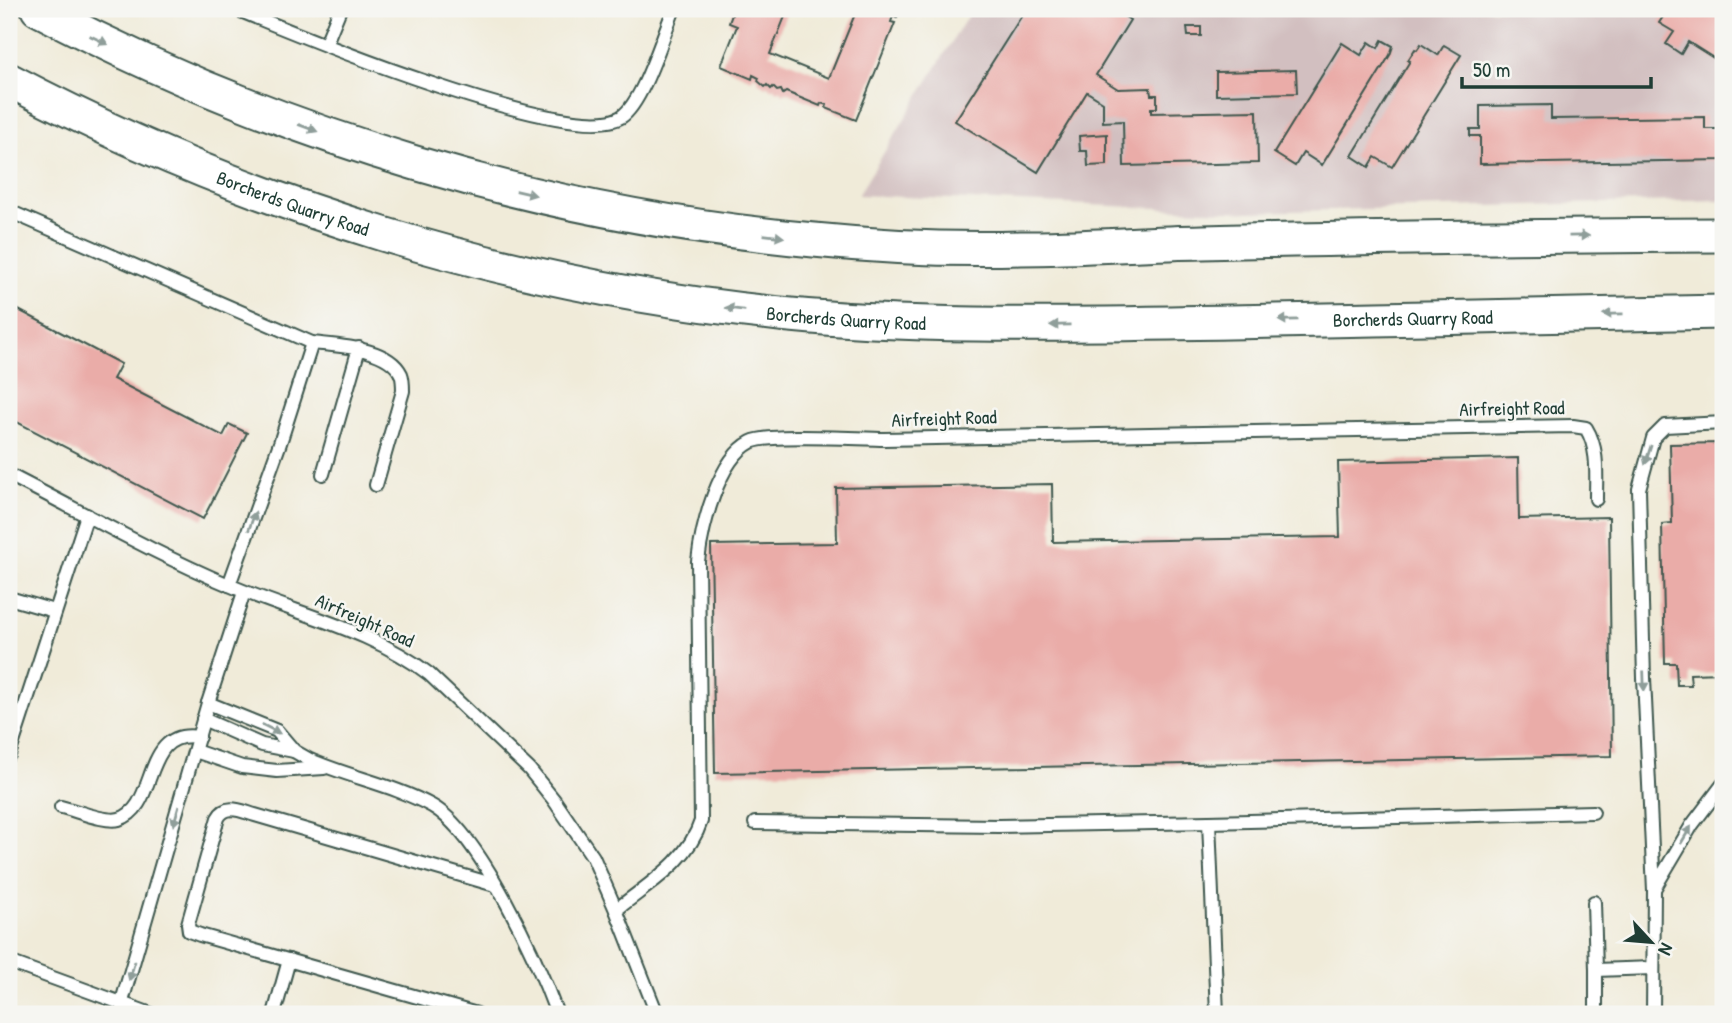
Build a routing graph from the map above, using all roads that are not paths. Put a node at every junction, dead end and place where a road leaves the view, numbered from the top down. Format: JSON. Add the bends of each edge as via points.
{"nodes":[{"id":1,"x":38,"y":9,"type":"edge"},
{"id":2,"x":236,"y":9,"type":"edge"},
{"id":3,"x":340,"y":9,"type":"edge"},
{"id":4,"x":674,"y":9,"type":"edge"},
{"id":5,"x":326,"y":43,"type":"junction"},
{"id":6,"x":9,"y":80,"type":"edge"},
{"id":7,"x":9,"y":211,"type":"edge"},
{"id":8,"x":1723,"y":235,"type":"edge"},
{"id":9,"x":1723,"y":312,"type":"edge"},
{"id":10,"x":312,"y":343,"type":"junction"},
{"id":11,"x":359,"y":348,"type":"junction"},
{"id":12,"x":1723,"y":423,"type":"edge"},
{"id":13,"x":323,"y":474,"type":"dead end"},
{"id":14,"x":9,"y":475,"type":"edge"},
{"id":15,"x":376,"y":485,"type":"dead end"},
{"id":16,"x":1596,"y":499,"type":"dead end"},
{"id":17,"x":87,"y":515,"type":"junction"},
{"id":18,"x":229,"y":585,"type":"junction"},
{"id":19,"x":244,"y":592,"type":"junction"},
{"id":20,"x":9,"y":598,"type":"edge"},
{"id":21,"x":54,"y":611,"type":"junction"},
{"id":22,"x":208,"y":703,"type":"junction"},
{"id":23,"x":204,"y":719,"type":"junction"},
{"id":24,"x":199,"y":737,"type":"junction"},
{"id":25,"x":195,"y":751,"type":"junction"},
{"id":26,"x":294,"y":751,"type":"junction"},
{"id":27,"x":9,"y":755,"type":"edge"},
{"id":28,"x":328,"y":768,"type":"junction"},
{"id":29,"x":1723,"y":784,"type":"edge"},
{"id":30,"x":61,"y":807,"type":"dead end"},
{"id":31,"x":1593,"y":812,"type":"dead end"},
{"id":32,"x":755,"y":822,"type":"dead end"},
{"id":33,"x":1209,"y":822,"type":"junction"},
{"id":34,"x":495,"y":885,"type":"junction"},
{"id":35,"x":1654,"y":890,"type":"junction"},
{"id":36,"x":1594,"y":902,"type":"dead end"},
{"id":37,"x":616,"y":910,"type":"junction"},
{"id":38,"x":289,"y":960,"type":"junction"},
{"id":39,"x":9,"y":962,"type":"edge"},
{"id":40,"x":1653,"y":968,"type":"junction"},
{"id":41,"x":1596,"y":970,"type":"junction"},
{"id":42,"x":121,"y":1005,"type":"junction"},
{"id":43,"x":151,"y":1014,"type":"edge"},
{"id":44,"x":274,"y":1014,"type":"edge"},
{"id":45,"x":477,"y":1014,"type":"edge"},
{"id":46,"x":557,"y":1014,"type":"edge"},
{"id":47,"x":657,"y":1014,"type":"edge"},
{"id":48,"x":1217,"y":1014,"type":"edge"},
{"id":49,"x":1596,"y":1014,"type":"edge"},
{"id":50,"x":1653,"y":1014,"type":"edge"}],
"edges":[{"from":1,"to":8,"type":"main road","one_way":true,"via":[[211,91],[364,148],[555,200],[726,230],[853,244],[993,249],[1366,238]]},
{"from":2,"to":5,"type":"lane"},
{"from":3,"to":5,"type":"lane"},
{"from":4,"to":5,"type":"lane","via":[[632,109],[604,123],[573,122],[486,102]]},
{"from":9,"to":6,"type":"main road","name":"Borcherds Quarry Road","one_way":true,"via":[[988,326],[861,321],[711,306],[507,268],[348,223],[170,156]]},
{"from":7,"to":10,"type":"lane"},
{"from":10,"to":11,"type":"lane"},
{"from":18,"to":10,"type":"lane","one_way":true},
{"from":11,"to":13,"type":"lane"},
{"from":11,"to":15,"type":"lane","via":[[393,363],[402,376],[403,391]]},
{"from":12,"to":35,"type":"lane","one_way":true,"via":[[1665,426],[1658,431],[1639,489]]},
{"from":14,"to":17,"type":"lane","name":"Airfreight Road"},
{"from":16,"to":37,"type":"lane","name":"Airfreight Road","via":[[1591,436],[1586,428],[1573,426],[753,441],[738,452],[702,531],[698,561],[701,821],[697,835],[667,871]]},
{"from":17,"to":18,"type":"lane","name":"Airfreight Road"},
{"from":17,"to":21,"type":"lane"},
{"from":18,"to":19,"type":"lane","name":"Airfreight Road"},
{"from":19,"to":22,"type":"lane"},
{"from":19,"to":37,"type":"lane","name":"Airfreight Road","via":[[372,640],[429,674],[538,779],[593,857]]},
{"from":20,"to":21,"type":"lane"},
{"from":21,"to":27,"type":"lane"},
{"from":22,"to":23,"type":"lane"},
{"from":22,"to":26,"type":"lane","one_way":true,"via":[[276,731]]},
{"from":23,"to":24,"type":"lane"},
{"from":23,"to":26,"type":"lane","via":[[262,745]]},
{"from":24,"to":25,"type":"lane"},
{"from":24,"to":30,"type":"lane","via":[[177,737],[162,751],[140,798],[124,817],[112,820]]},
{"from":25,"to":28,"type":"lane","via":[[242,767],[277,771]]},
{"from":25,"to":42,"type":"lane","one_way":true},
{"from":26,"to":28,"type":"lane"},
{"from":28,"to":34,"type":"lane","via":[[435,808],[463,832]]},
{"from":35,"to":29,"type":"lane","one_way":true,"via":[[1692,825]]},
{"from":31,"to":33,"type":"lane"},
{"from":32,"to":33,"type":"lane","via":[[999,826]]},
{"from":33,"to":48,"type":"lane"},
{"from":34,"to":38,"type":"lane","via":[[255,815],[221,811],[189,931]]},
{"from":34,"to":46,"type":"lane"},
{"from":35,"to":40,"type":"lane"},
{"from":36,"to":41,"type":"lane"},
{"from":37,"to":47,"type":"lane","name":"Airfreight Road"},
{"from":38,"to":44,"type":"lane"},
{"from":38,"to":45,"type":"lane"},
{"from":39,"to":42,"type":"lane"},
{"from":40,"to":41,"type":"lane"},
{"from":40,"to":50,"type":"lane"},
{"from":41,"to":49,"type":"lane"},
{"from":42,"to":43,"type":"lane"}]}
